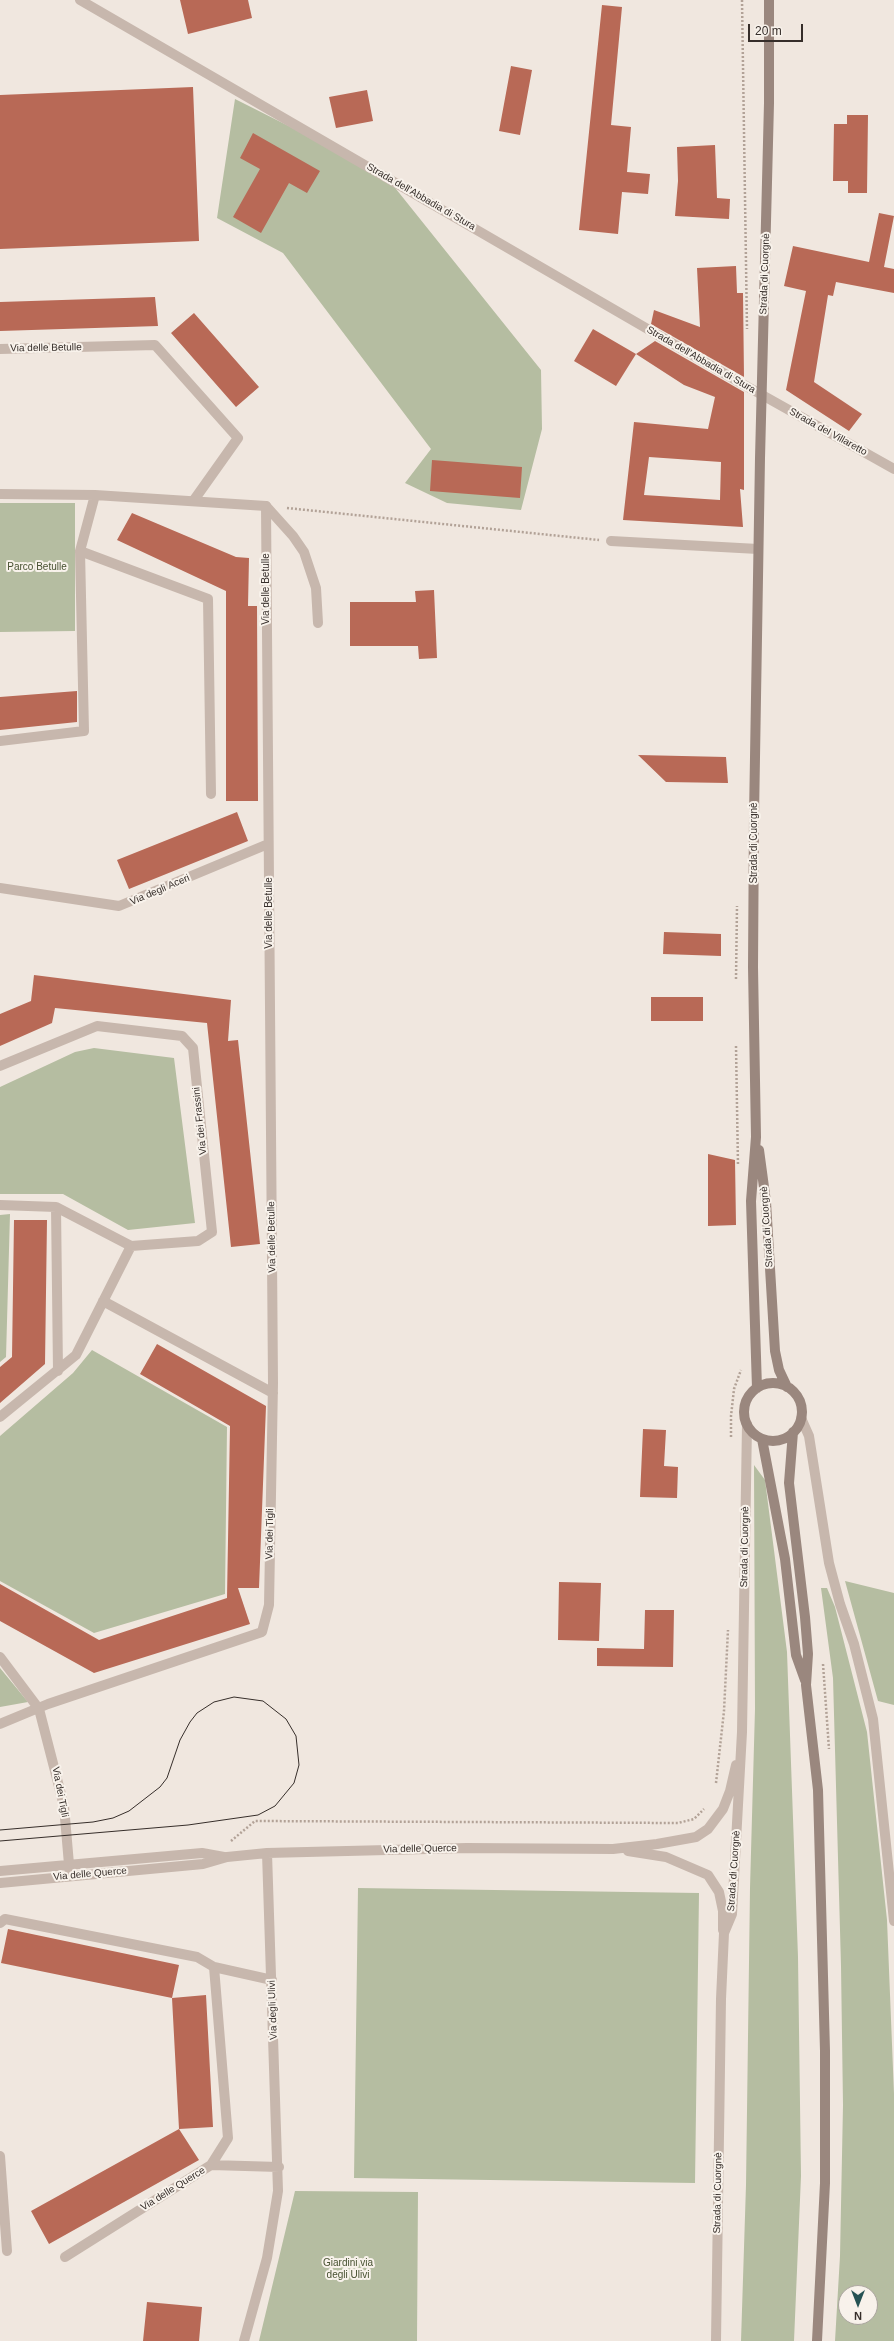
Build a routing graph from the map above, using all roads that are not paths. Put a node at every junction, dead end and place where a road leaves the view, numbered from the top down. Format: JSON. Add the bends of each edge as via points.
{"nodes":[{"id":1,"x":80,"y":0,"type":"edge"},
{"id":2,"x":769,"y":0,"type":"edge"},
{"id":3,"x":0,"y":349,"type":"edge"},
{"id":4,"x":762,"y":394,"type":"junction"},
{"id":5,"x":894,"y":469,"type":"edge"},
{"id":6,"x":0,"y":494,"type":"edge"},
{"id":7,"x":95,"y":495,"type":"junction"},
{"id":8,"x":194,"y":500,"type":"junction"},
{"id":9,"x":266,"y":506,"type":"junction"},
{"id":10,"x":611,"y":541,"type":"road end"},
{"id":11,"x":758,"y":548,"type":"junction"},
{"id":12,"x":80,"y":551,"type":"junction"},
{"id":13,"x":318,"y":623,"type":"dead end"},
{"id":14,"x":0,"y":740,"type":"edge"},
{"id":15,"x":211,"y":794,"type":"dead end"},
{"id":16,"x":268,"y":844,"type":"junction"},
{"id":17,"x":0,"y":888,"type":"edge"},
{"id":18,"x":0,"y":1066,"type":"edge"},
{"id":19,"x":756,"y":1136,"type":"junction"},
{"id":20,"x":0,"y":1205,"type":"edge"},
{"id":21,"x":56,"y":1207,"type":"junction"},
{"id":22,"x":131,"y":1246,"type":"junction"},
{"id":23,"x":103,"y":1301,"type":"junction"},
{"id":24,"x":58,"y":1370,"type":"junction"},
{"id":25,"x":787,"y":1387,"type":"junction"},
{"id":26,"x":757,"y":1388,"type":"junction"},
{"id":27,"x":273,"y":1393,"type":"junction"},
{"id":28,"x":0,"y":1417,"type":"edge"},
{"id":29,"x":801,"y":1418,"type":"junction"},
{"id":30,"x":747,"y":1424,"type":"junction"},
{"id":31,"x":793,"y":1432,"type":"junction"},
{"id":32,"x":762,"y":1439,"type":"junction"},
{"id":33,"x":0,"y":1657,"type":"edge"},
{"id":34,"x":806,"y":1685,"type":"junction"},
{"id":35,"x":39,"y":1709,"type":"junction"},
{"id":36,"x":0,"y":1724,"type":"edge"},
{"id":37,"x":742,"y":1732,"type":"junction"},
{"id":38,"x":613,"y":1849,"type":"junction"},
{"id":39,"x":267,"y":1852,"type":"junction"},
{"id":40,"x":228,"y":1857,"type":"junction"},
{"id":41,"x":69,"y":1865,"type":"junction"},
{"id":42,"x":0,"y":1871,"type":"edge"},
{"id":43,"x":70,"y":1876,"type":"junction"},
{"id":44,"x":0,"y":1883,"type":"edge"},
{"id":45,"x":894,"y":1921,"type":"edge"},
{"id":46,"x":0,"y":1922,"type":"edge"},
{"id":47,"x":724,"y":1933,"type":"junction"},
{"id":48,"x":214,"y":1967,"type":"junction"},
{"id":49,"x":272,"y":1980,"type":"junction"},
{"id":50,"x":0,"y":2156,"type":"edge"},
{"id":51,"x":211,"y":2165,"type":"junction"},
{"id":52,"x":279,"y":2167,"type":"junction"},
{"id":53,"x":7,"y":2251,"type":"dead end"},
{"id":54,"x":65,"y":2256,"type":"dead end"},
{"id":55,"x":244,"y":2341,"type":"edge"},
{"id":56,"x":716,"y":2341,"type":"edge"},
{"id":57,"x":817,"y":2341,"type":"edge"}],
"edges":[{"from":1,"to":4,"type":"street","name":"Strada dell'Abbadia di Stura"},
{"from":2,"to":4,"type":"main road","name":"Strada di Cuorgnè","via":[[770,103]]},
{"from":3,"to":8,"type":"street","name":"Via delle Betulle","via":[[155,345],[238,438]]},
{"from":4,"to":5,"type":"street","name":"Strada del Villaretto"},
{"from":4,"to":11,"type":"main road","name":"Strada di Cuorgnè"},
{"from":6,"to":7,"type":"street"},
{"from":7,"to":8,"type":"street"},
{"from":7,"to":12,"type":"street"},
{"from":8,"to":9,"type":"street"},
{"from":9,"to":13,"type":"street","via":[[294,536],[304,552],[316,588]]},
{"from":9,"to":16,"type":"street","name":"Via delle Betulle"},
{"from":10,"to":11,"type":"street"},
{"from":11,"to":19,"type":"main road","name":"Strada di Cuorgnè","via":[[753,959]]},
{"from":12,"to":14,"type":"street","via":[[84,731]]},
{"from":12,"to":15,"type":"street","via":[[208,599]]},
{"from":16,"to":17,"type":"street","name":"Via degli Aceri","via":[[119,906]]},
{"from":16,"to":27,"type":"street","name":"Via delle Betulle"},
{"from":18,"to":22,"type":"street","name":"Via dei Frassini","via":[[97,1026],[182,1036],[193,1048],[212,1232],[198,1241]]},
{"from":19,"to":25,"type":"main road","name":"Strada di Cuorgnè","via":[[766,1202],[775,1351],[779,1370]]},
{"from":19,"to":26,"type":"main road","name":"Strada di Cuorgnè","via":[[751,1201]]},
{"from":20,"to":21,"type":"street"},
{"from":21,"to":22,"type":"street"},
{"from":21,"to":24,"type":"street"},
{"from":22,"to":23,"type":"street"},
{"from":23,"to":24,"type":"street","via":[[76,1355]]},
{"from":23,"to":27,"type":"street"},
{"from":24,"to":28,"type":"street"},
{"from":25,"to":26,"type":"main road","via":[[772,1383]]},
{"from":25,"to":29,"type":"main road","via":[[800,1400]]},
{"from":26,"to":30,"type":"main road","via":[[746,1402],[744,1412]]},
{"from":27,"to":35,"type":"street","name":"Via dei Tigli","via":[[269,1605],[262,1632]]},
{"from":29,"to":31,"type":"main road"},
{"from":29,"to":45,"type":"street","via":[[809,1436],[829,1563],[854,1644],[873,1719]]},
{"from":30,"to":32,"type":"main road","via":[[753,1433]]},
{"from":30,"to":37,"type":"street","name":"Strada di Cuorgnè"},
{"from":31,"to":32,"type":"main road","via":[[777,1440]]},
{"from":31,"to":34,"type":"main road","via":[[789,1483],[805,1617],[808,1654]]},
{"from":32,"to":34,"type":"main road","via":[[785,1559],[796,1655]]},
{"from":33,"to":35,"type":"street","name":"Via dei Tigli"},
{"from":34,"to":57,"type":"main road","via":[[818,1790],[825,2051],[825,2182]]},
{"from":35,"to":36,"type":"street"},
{"from":35,"to":41,"type":"street","name":"Via dei Tigli","via":[[64,1806]]},
{"from":37,"to":38,"type":"street","name":"Via delle Querce","via":[[730,1791],[723,1809],[708,1829],[696,1837]]},
{"from":37,"to":47,"type":"street","name":"Strada di Cuorgnè","via":[[732,1914]]},
{"from":38,"to":39,"type":"street","name":"Via delle Querce","via":[[467,1848]]},
{"from":38,"to":47,"type":"street","name":"Via delle Querce","via":[[666,1857],[708,1875],[719,1892]]},
{"from":39,"to":40,"type":"street","name":"Via delle Querce"},
{"from":39,"to":49,"type":"street","name":"Via degli Ulivi"},
{"from":40,"to":41,"type":"street","name":"Via delle Querce","via":[[202,1853]]},
{"from":40,"to":43,"type":"street","name":"Via delle Querce","via":[[203,1864]]},
{"from":41,"to":42,"type":"street","name":"Via delle Querce"},
{"from":41,"to":43,"type":"street","name":"Via dei Tigli"},
{"from":43,"to":44,"type":"street","name":"Via delle Querce"},
{"from":46,"to":48,"type":"street","via":[[5,1919],[197,1957]]},
{"from":47,"to":56,"type":"street","name":"Strada di Cuorgnè","via":[[720,1999]]},
{"from":48,"to":49,"type":"street"},
{"from":48,"to":51,"type":"street","name":"Via delle Querce","via":[[228,2138]]},
{"from":49,"to":52,"type":"street","name":"Via degli Ulivi"},
{"from":50,"to":53,"type":"street"},
{"from":51,"to":52,"type":"street"},
{"from":51,"to":54,"type":"street","name":"Via delle Querce"},
{"from":52,"to":55,"type":"street","name":"Via degli Ulivi","via":[[278,2191],[266,2258]]}]}
